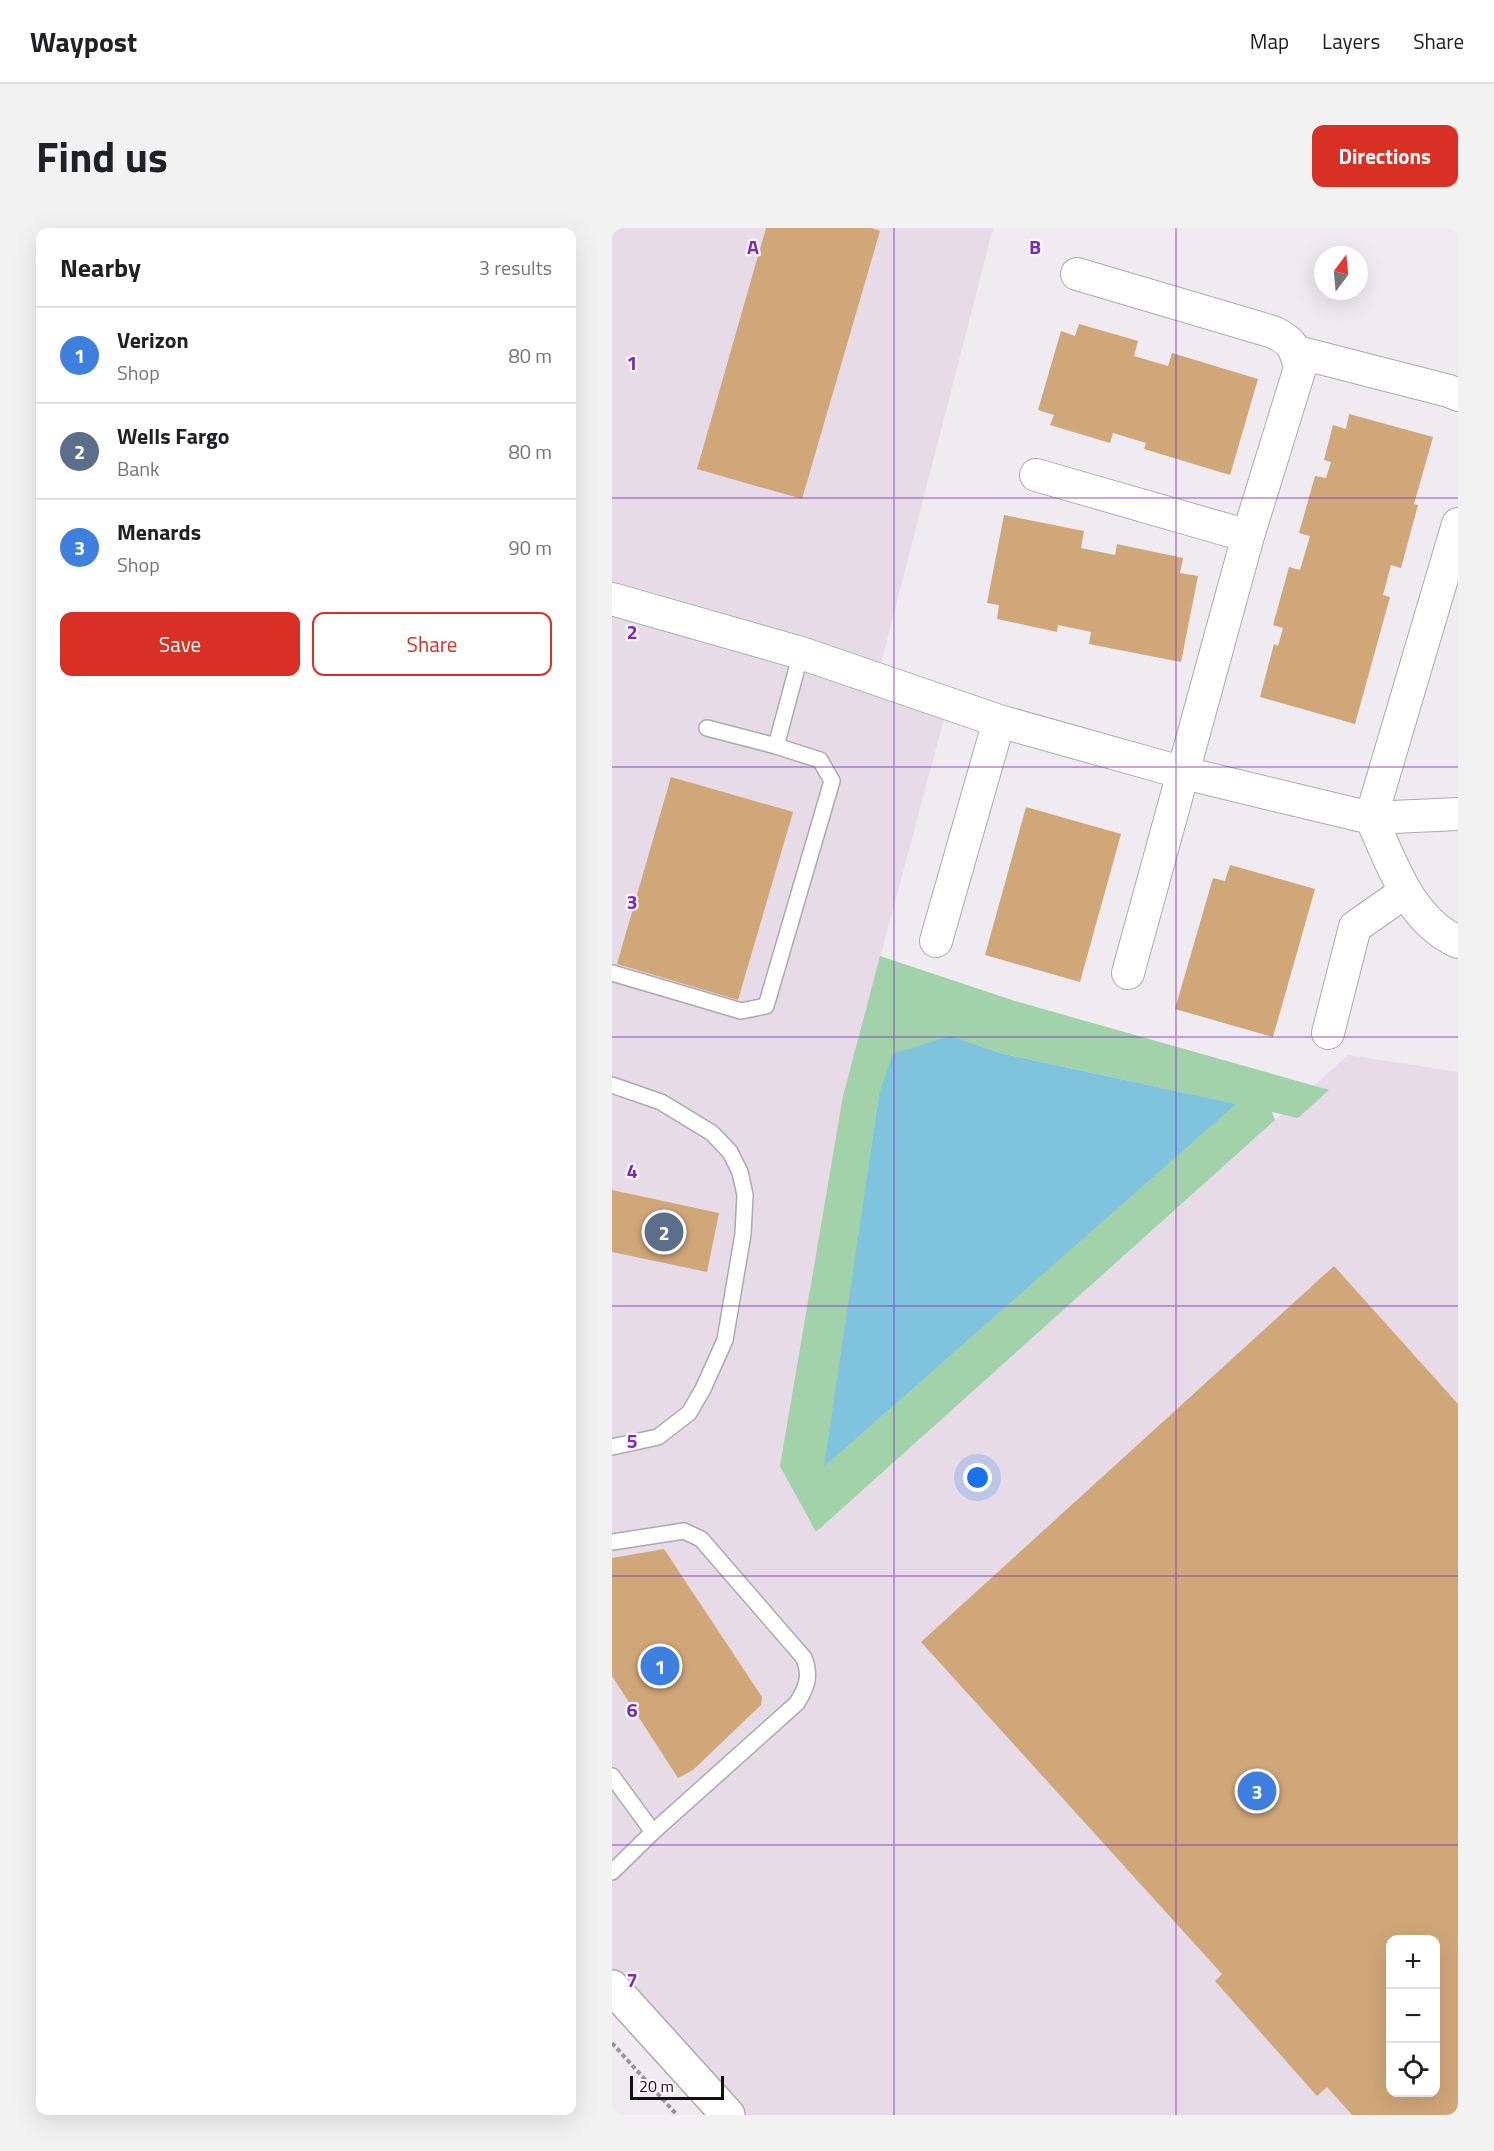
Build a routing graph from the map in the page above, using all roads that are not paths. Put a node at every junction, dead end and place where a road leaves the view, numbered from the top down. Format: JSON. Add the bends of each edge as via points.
{"nodes":[{"id":1,"x":1077,"y":274,"type":"dead end"},
{"id":2,"x":1297,"y":352,"type":"junction"},
{"id":3,"x":1458,"y":395,"type":"edge"},
{"id":4,"x":1036,"y":475,"type":"dead end"},
{"id":5,"x":1458,"y":524,"type":"edge"},
{"id":6,"x":1248,"y":536,"type":"junction"},
{"id":7,"x":612,"y":599,"type":"edge"},
{"id":8,"x":801,"y":653,"type":"junction"},
{"id":9,"x":999,"y":721,"type":"junction"},
{"id":10,"x":707,"y":728,"type":"dead end"},
{"id":11,"x":776,"y":746,"type":"junction"},
{"id":12,"x":1184,"y":773,"type":"junction"},
{"id":13,"x":1458,"y":814,"type":"edge"},
{"id":14,"x":1371,"y":818,"type":"junction"},
{"id":15,"x":1405,"y":892,"type":"junction"},
{"id":16,"x":936,"y":940,"type":"dead end"},
{"id":17,"x":1458,"y":942,"type":"edge"},
{"id":18,"x":612,"y":972,"type":"edge"},
{"id":19,"x":1128,"y":972,"type":"dead end"},
{"id":20,"x":1328,"y":1033,"type":"dead end"},
{"id":21,"x":612,"y":1085,"type":"edge"},
{"id":22,"x":612,"y":1447,"type":"edge"},
{"id":23,"x":612,"y":1542,"type":"edge"},
{"id":24,"x":612,"y":1776,"type":"edge"},
{"id":25,"x":653,"y":1832,"type":"junction"},
{"id":26,"x":612,"y":1872,"type":"edge"},
{"id":27,"x":612,"y":1987,"type":"edge"},
{"id":28,"x":728,"y":2115,"type":"edge"}],
"edges":[{"from":1,"to":2,"type":"street","via":[[1273,332],[1287,339]]},
{"from":2,"to":3,"type":"street"},
{"from":2,"to":6,"type":"street","via":[[1300,368]]},
{"from":4,"to":6,"type":"street"},
{"from":5,"to":14,"type":"street"},
{"from":6,"to":12,"type":"street"},
{"from":7,"to":8,"type":"street"},
{"from":8,"to":9,"type":"street"},
{"from":8,"to":11,"type":"lane"},
{"from":9,"to":12,"type":"street"},
{"from":9,"to":16,"type":"street"},
{"from":10,"to":11,"type":"lane"},
{"from":11,"to":18,"type":"lane","via":[[820,759],[832,781],[766,1006],[741,1011]]},
{"from":12,"to":14,"type":"street"},
{"from":12,"to":19,"type":"street"},
{"from":13,"to":14,"type":"street"},
{"from":14,"to":15,"type":"street"},
{"from":15,"to":17,"type":"street","via":[[1438,930]]},
{"from":15,"to":20,"type":"street","via":[[1355,927]]},
{"from":21,"to":22,"type":"lane","via":[[662,1102],[712,1133],[730,1152],[745,1195],[743,1234],[725,1340],[703,1389],[689,1413],[658,1437]]},
{"from":23,"to":25,"type":"lane","via":[[692,1533],[807,1666],[808,1679],[797,1703]]},
{"from":24,"to":25,"type":"lane"},
{"from":25,"to":26,"type":"lane"},
{"from":27,"to":28,"type":"street"}]}
